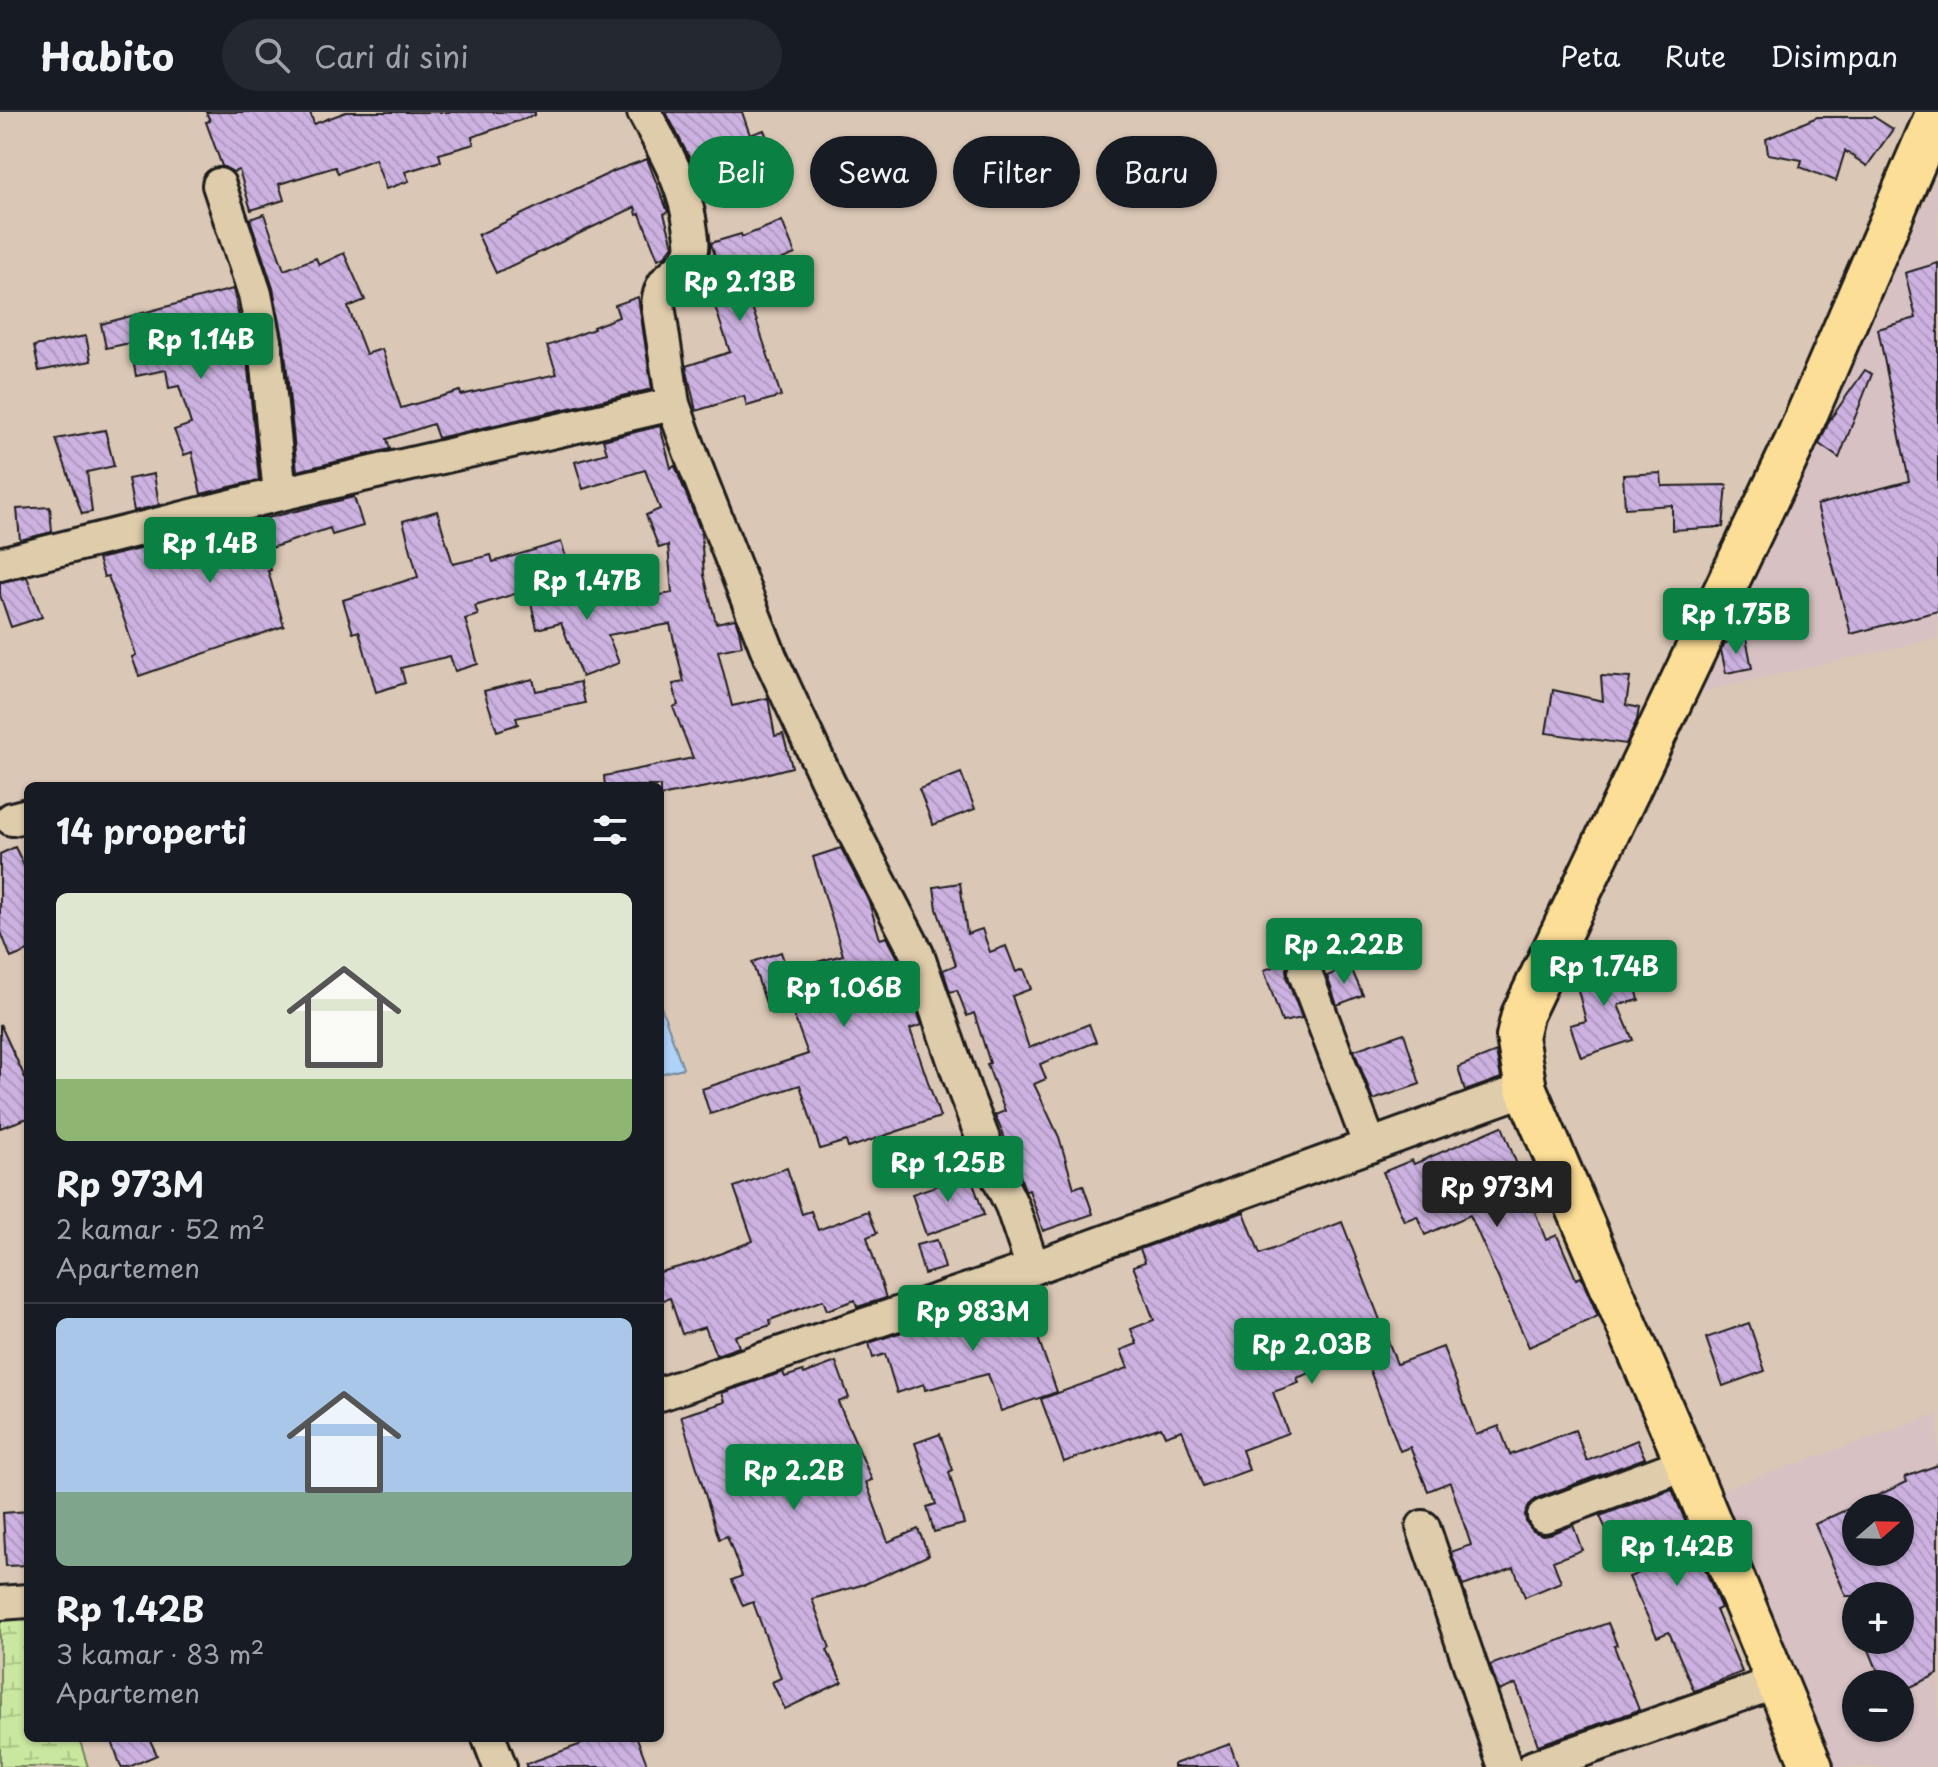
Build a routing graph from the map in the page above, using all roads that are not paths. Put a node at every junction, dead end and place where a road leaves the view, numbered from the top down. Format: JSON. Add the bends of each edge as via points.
{"nodes":[{"id":1,"x":644,"y":112,"type":"edge"},
{"id":2,"x":1937,"y":112,"type":"edge"},
{"id":3,"x":219,"y":185,"type":"dead end"},
{"id":4,"x":673,"y":404,"type":"junction"},
{"id":5,"x":280,"y":494,"type":"junction"},
{"id":6,"x":0,"y":564,"type":"edge"},
{"id":7,"x":1305,"y":973,"type":"dead end"},
{"id":8,"x":1526,"y":1089,"type":"junction"},
{"id":9,"x":1370,"y":1146,"type":"junction"},
{"id":10,"x":1033,"y":1268,"type":"junction"},
{"id":11,"x":664,"y":1393,"type":"edge"},
{"id":12,"x":1686,"y":1463,"type":"junction"},
{"id":13,"x":1544,"y":1516,"type":"dead end"},
{"id":14,"x":1423,"y":1527,"type":"dead end"},
{"id":15,"x":24,"y":1601,"type":"edge"},
{"id":16,"x":0,"y":1603,"type":"edge"},
{"id":17,"x":1777,"y":1682,"type":"junction"},
{"id":18,"x":491,"y":1742,"type":"edge"},
{"id":19,"x":500,"y":1767,"type":"edge"},
{"id":20,"x":1505,"y":1767,"type":"edge"},
{"id":21,"x":1534,"y":1767,"type":"edge"},
{"id":22,"x":1812,"y":1767,"type":"edge"}],
"edges":[{"from":1,"to":4,"type":"street","via":[[678,175],[689,209],[692,253],[659,291]]},
{"from":2,"to":8,"type":"main road","via":[[1795,442],[1522,1015],[1517,1037]]},
{"from":3,"to":5,"type":"street","via":[[255,294]]},
{"from":4,"to":5,"type":"street"},
{"from":4,"to":10,"type":"street","via":[[771,659],[917,954]]},
{"from":5,"to":6,"type":"street"},
{"from":7,"to":9,"type":"street"},
{"from":8,"to":9,"type":"street"},
{"from":8,"to":12,"type":"main road"},
{"from":9,"to":10,"type":"street"},
{"from":10,"to":11,"type":"street"},
{"from":12,"to":13,"type":"street"},
{"from":12,"to":17,"type":"main road"},
{"from":14,"to":20,"type":"street"},
{"from":15,"to":16,"type":"street"},
{"from":17,"to":21,"type":"street"},
{"from":17,"to":22,"type":"main road"},
{"from":18,"to":19,"type":"street"}]}
